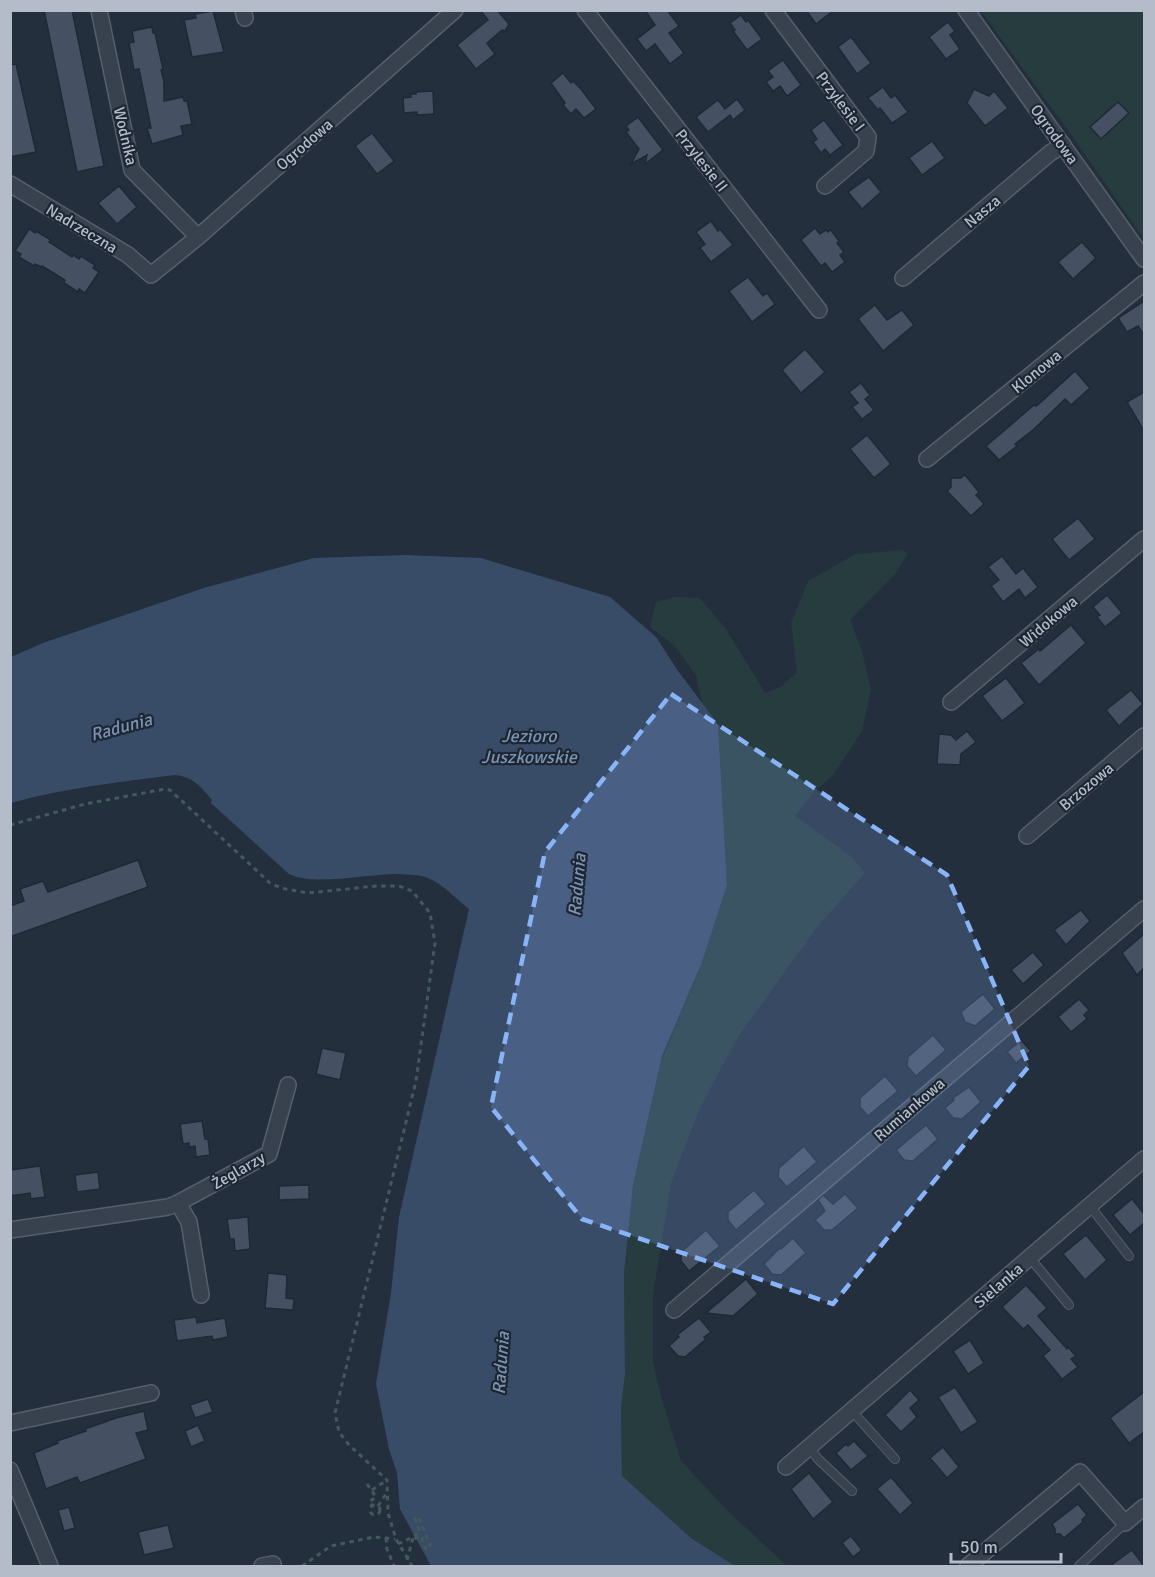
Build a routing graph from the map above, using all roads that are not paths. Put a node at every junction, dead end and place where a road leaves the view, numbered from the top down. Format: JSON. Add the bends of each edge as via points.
{"nodes":[{"id":1,"x":99,"y":10,"type":"edge"},
{"id":2,"x":455,"y":10,"type":"edge"},
{"id":3,"x":585,"y":10,"type":"edge"},
{"id":4,"x":773,"y":10,"type":"edge"},
{"id":5,"x":966,"y":10,"type":"edge"},
{"id":6,"x":1063,"y":145,"type":"junction"},
{"id":7,"x":10,"y":184,"type":"edge"},
{"id":8,"x":825,"y":186,"type":"dead end"},
{"id":9,"x":198,"y":237,"type":"junction"},
{"id":10,"x":1144,"y":259,"type":"edge"},
{"id":11,"x":152,"y":275,"type":"joint"},
{"id":12,"x":903,"y":278,"type":"dead end"},
{"id":13,"x":1144,"y":283,"type":"edge"},
{"id":14,"x":819,"y":310,"type":"dead end"},
{"id":15,"x":927,"y":459,"type":"dead end"},
{"id":16,"x":1144,"y":539,"type":"edge"},
{"id":17,"x":951,"y":702,"type":"dead end"},
{"id":18,"x":1144,"y":736,"type":"edge"},
{"id":19,"x":1027,"y":836,"type":"dead end"},
{"id":20,"x":1144,"y":909,"type":"edge"},
{"id":21,"x":288,"y":1085,"type":"dead end"},
{"id":22,"x":1144,"y":1160,"type":"edge"},
{"id":23,"x":178,"y":1203,"type":"junction"},
{"id":24,"x":1090,"y":1206,"type":"junction"},
{"id":25,"x":10,"y":1230,"type":"edge"},
{"id":26,"x":1129,"y":1256,"type":"dead end"},
{"id":27,"x":1030,"y":1258,"type":"junction"},
{"id":28,"x":201,"y":1295,"type":"dead end"},
{"id":29,"x":1068,"y":1305,"type":"dead end"},
{"id":30,"x":674,"y":1310,"type":"dead end"},
{"id":31,"x":152,"y":1393,"type":"dead end"},
{"id":32,"x":852,"y":1411,"type":"junction"},
{"id":33,"x":10,"y":1423,"type":"edge"},
{"id":34,"x":809,"y":1448,"type":"junction"},
{"id":35,"x":895,"y":1459,"type":"dead end"},
{"id":36,"x":786,"y":1467,"type":"dead end"},
{"id":37,"x":10,"y":1470,"type":"edge"},
{"id":38,"x":15,"y":1490,"type":"edge"},
{"id":39,"x":852,"y":1491,"type":"dead end"},
{"id":40,"x":1144,"y":1506,"type":"edge"},
{"id":41,"x":1125,"y":1523,"type":"junction"},
{"id":42,"x":50,"y":1566,"type":"edge"},
{"id":43,"x":968,"y":1566,"type":"edge"},
{"id":44,"x":1079,"y":1566,"type":"edge"}],
"edges":[{"from":1,"to":9,"type":"street","name":"Wodnika","via":[[132,170]]},
{"from":2,"to":9,"type":"street","name":"Ogrodowa"},
{"from":3,"to":14,"type":"street","name":"Przylesie II"},
{"from":4,"to":8,"type":"street","name":"Przylesie I","via":[[868,137],[866,152]]},
{"from":5,"to":6,"type":"street","name":"Ogrodowa"},
{"from":6,"to":10,"type":"street","name":"Ogrodowa"},
{"from":6,"to":12,"type":"street","name":"Nasza"},
{"from":7,"to":11,"type":"street","name":"Nadrzeczna","via":[[128,255]]},
{"from":9,"to":11,"type":"street","name":"Ogrodowa"},
{"from":13,"to":15,"type":"street","name":"Klonowa"},
{"from":16,"to":17,"type":"street","name":"Widokowa"},
{"from":18,"to":19,"type":"street","name":"Brzozowa"},
{"from":20,"to":30,"type":"street","name":"Rumiankowa"},
{"from":21,"to":23,"type":"street","name":"Żeglarzy","via":[[269,1154]]},
{"from":22,"to":24,"type":"street","name":"Sielanka"},
{"from":23,"to":25,"type":"street","name":"Żeglarzy"},
{"from":23,"to":28,"type":"street","via":[[189,1222]]},
{"from":24,"to":26,"type":"lane"},
{"from":24,"to":27,"type":"street","name":"Sielanka"},
{"from":27,"to":29,"type":"lane"},
{"from":27,"to":32,"type":"street","name":"Sielanka"},
{"from":31,"to":33,"type":"street"},
{"from":32,"to":34,"type":"street","name":"Sielanka"},
{"from":32,"to":35,"type":"lane"},
{"from":34,"to":36,"type":"street","name":"Sielanka"},
{"from":34,"to":39,"type":"lane"},
{"from":37,"to":38,"type":"street"},
{"from":38,"to":42,"type":"street"},
{"from":40,"to":41,"type":"street"},
{"from":41,"to":43,"type":"street","via":[[1080,1472]]},
{"from":41,"to":44,"type":"lane"}]}
